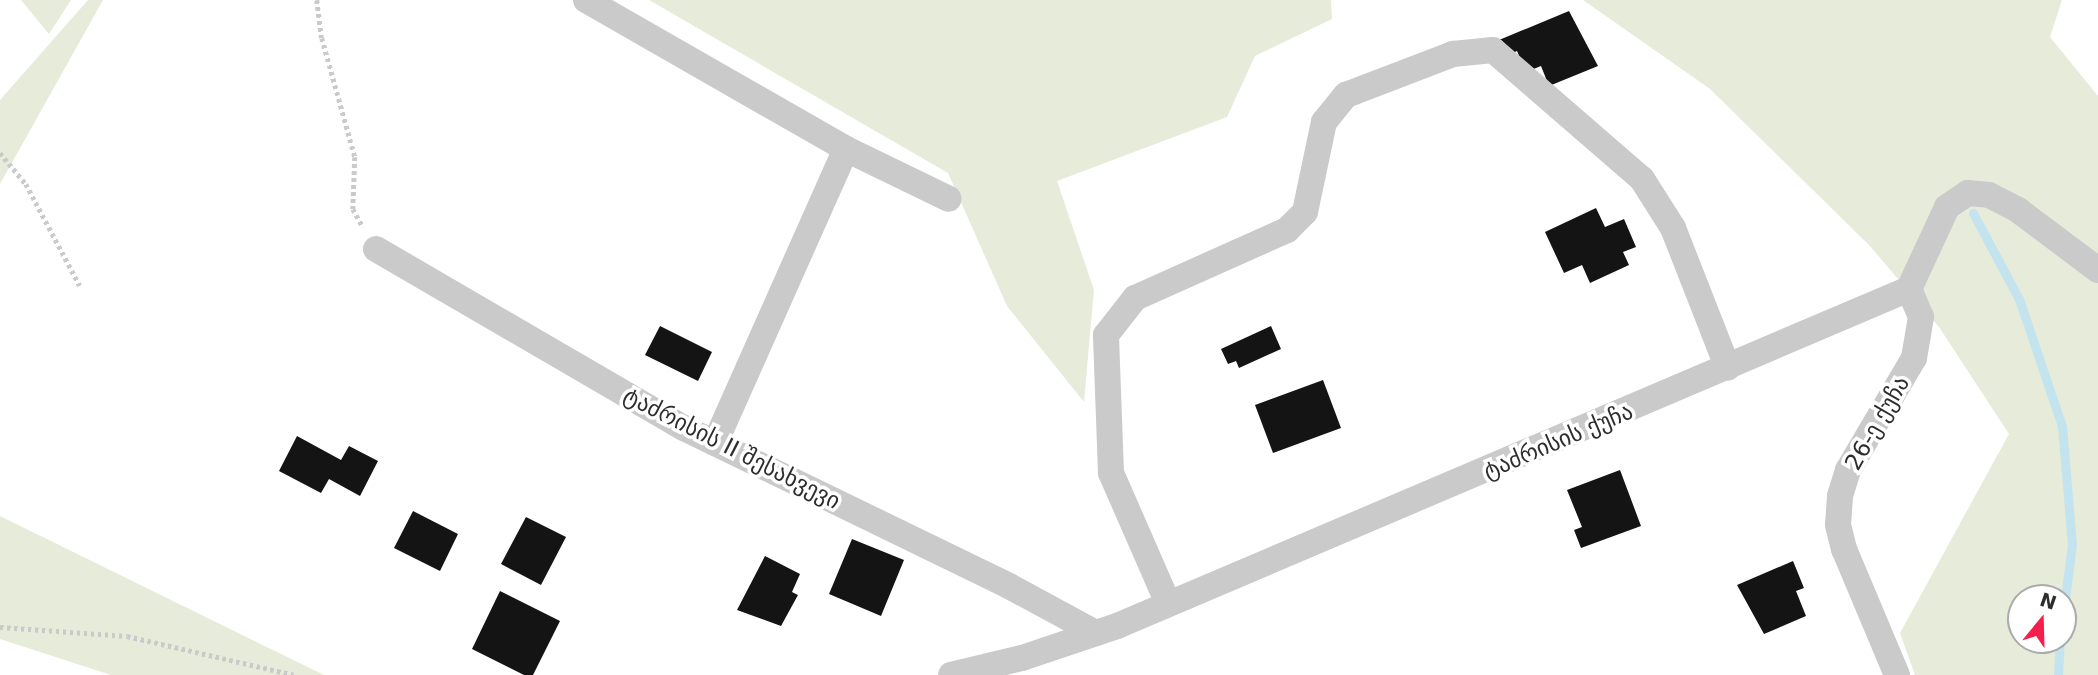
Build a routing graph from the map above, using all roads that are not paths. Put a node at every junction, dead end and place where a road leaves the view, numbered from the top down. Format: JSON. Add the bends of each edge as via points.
{"nodes":[{"id":1,"x":586,"y":0,"type":"edge"},
{"id":2,"x":846,"y":149,"type":"junction"},
{"id":3,"x":949,"y":199,"type":"dead end"},
{"id":4,"x":376,"y":249,"type":"road end"},
{"id":5,"x":2098,"y":270,"type":"edge"},
{"id":6,"x":1909,"y":289,"type":"junction"},
{"id":7,"x":1728,"y":368,"type":"junction"},
{"id":8,"x":715,"y":443,"type":"junction"},
{"id":9,"x":1167,"y":601,"type":"junction"},
{"id":10,"x":1096,"y":633,"type":"junction"},
{"id":11,"x":951,"y":675,"type":"edge"},
{"id":12,"x":1897,"y":675,"type":"edge"}],
"edges":[{"from":1,"to":2,"type":"street"},
{"from":2,"to":3,"type":"street"},
{"from":2,"to":8,"type":"street"},
{"from":4,"to":8,"type":"street","name":"ტაძრისის II შესახვევი"},
{"from":5,"to":6,"type":"street","via":[[2018,210],[1989,195],[1968,193],[1947,207]]},
{"from":6,"to":7,"type":"street","name":"ტაძრისის ქუჩა"},
{"from":6,"to":12,"type":"street","name":"26-ე ქუჩა","via":[[1922,317],[1914,358],[1848,470],[1839,496],[1838,525]]},
{"from":7,"to":9,"type":"street","name":"ტაძრისის ქუჩა","via":[[1290,555]]},
{"from":7,"to":9,"type":"street","via":[[1673,229],[1642,179],[1493,50],[1453,54],[1346,95],[1324,122],[1305,212],[1287,230],[1135,298],[1106,335],[1111,473]]},
{"from":8,"to":10,"type":"street","name":"ტაძრისის II შესახვევი"},
{"from":9,"to":10,"type":"street","name":"ტაძრისის ქუჩა"},
{"from":10,"to":11,"type":"street","name":"ტაძრისის ქუჩა","via":[[1022,659]]}]}
